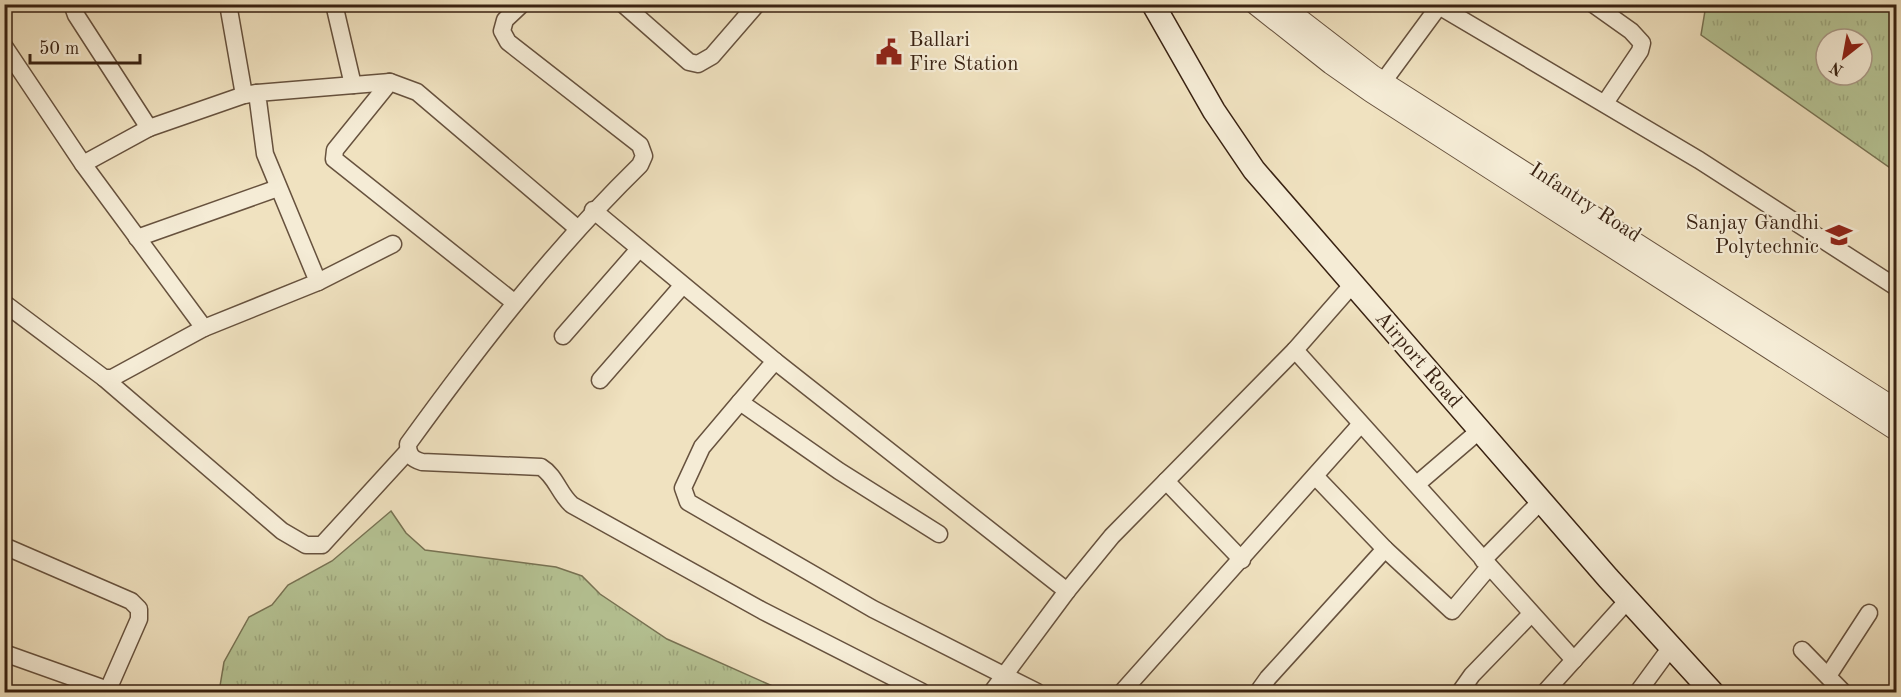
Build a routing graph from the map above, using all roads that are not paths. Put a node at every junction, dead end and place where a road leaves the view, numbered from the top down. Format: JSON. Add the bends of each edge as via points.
{"nodes":[{"id":1,"x":72,"y":4,"type":"edge"},
{"id":2,"x":334,"y":4,"type":"edge"},
{"id":3,"x":522,"y":4,"type":"edge"},
{"id":4,"x":623,"y":4,"type":"edge"},
{"id":5,"x":757,"y":4,"type":"edge"},
{"id":6,"x":1154,"y":4,"type":"edge"},
{"id":7,"x":1255,"y":4,"type":"edge"},
{"id":8,"x":1280,"y":4,"type":"edge"},
{"id":9,"x":1593,"y":4,"type":"edge"},
{"id":10,"x":229,"y":5,"type":"edge"},
{"id":11,"x":1438,"y":5,"type":"edge"},
{"id":12,"x":4,"y":46,"type":"edge"},
{"id":13,"x":390,"y":82,"type":"junction"},
{"id":14,"x":1383,"y":82,"type":"junction"},
{"id":15,"x":353,"y":85,"type":"junction"},
{"id":16,"x":251,"y":94,"type":"junction"},
{"id":17,"x":1605,"y":103,"type":"junction"},
{"id":18,"x":149,"y":128,"type":"junction"},
{"id":19,"x":83,"y":164,"type":"junction"},
{"id":20,"x":278,"y":188,"type":"junction"},
{"id":21,"x":593,"y":210,"type":"junction"},
{"id":22,"x":577,"y":228,"type":"junction"},
{"id":23,"x":137,"y":238,"type":"junction"},
{"id":24,"x":393,"y":244,"type":"dead end"},
{"id":25,"x":639,"y":249,"type":"junction"},
{"id":26,"x":1896,"y":267,"type":"edge"},
{"id":27,"x":318,"y":282,"type":"junction"},
{"id":28,"x":1890,"y":283,"type":"edge"},
{"id":29,"x":1352,"y":285,"type":"junction"},
{"id":30,"x":682,"y":286,"type":"junction"},
{"id":31,"x":4,"y":303,"type":"edge"},
{"id":32,"x":515,"y":303,"type":"junction"},
{"id":33,"x":204,"y":328,"type":"junction"},
{"id":34,"x":563,"y":336,"type":"dead end"},
{"id":35,"x":1295,"y":350,"type":"junction"},
{"id":36,"x":775,"y":361,"type":"junction"},
{"id":37,"x":104,"y":378,"type":"junction"},
{"id":38,"x":600,"y":380,"type":"dead end"},
{"id":39,"x":740,"y":402,"type":"junction"},
{"id":40,"x":1896,"y":410,"type":"edge"},
{"id":41,"x":1360,"y":425,"type":"junction"},
{"id":42,"x":1480,"y":430,"type":"junction"},
{"id":43,"x":1896,"y":430,"type":"edge"},
{"id":44,"x":408,"y":451,"type":"junction"},
{"id":45,"x":1315,"y":476,"type":"junction"},
{"id":46,"x":1166,"y":481,"type":"junction"},
{"id":47,"x":1417,"y":484,"type":"junction"},
{"id":48,"x":1541,"y":501,"type":"junction"},
{"id":49,"x":939,"y":534,"type":"dead end"},
{"id":50,"x":4,"y":546,"type":"edge"},
{"id":51,"x":1385,"y":549,"type":"junction"},
{"id":52,"x":1242,"y":560,"type":"junction"},
{"id":53,"x":1486,"y":564,"type":"junction"},
{"id":54,"x":1067,"y":591,"type":"junction"},
{"id":55,"x":1628,"y":600,"type":"junction"},
{"id":56,"x":1869,"y":613,"type":"dead end"},
{"id":57,"x":1531,"y":614,"type":"junction"},
{"id":58,"x":1671,"y":647,"type":"junction"},
{"id":59,"x":1803,"y":650,"type":"dead end"},
{"id":60,"x":4,"y":653,"type":"edge"},
{"id":61,"x":1574,"y":660,"type":"junction"},
{"id":62,"x":1005,"y":674,"type":"junction"},
{"id":63,"x":1828,"y":676,"type":"junction"},
{"id":64,"x":107,"y":691,"type":"edge"},
{"id":65,"x":922,"y":693,"type":"edge"},
{"id":66,"x":992,"y":693,"type":"edge"},
{"id":67,"x":1037,"y":693,"type":"edge"},
{"id":68,"x":1122,"y":693,"type":"edge"},
{"id":69,"x":1258,"y":693,"type":"edge"},
{"id":70,"x":1460,"y":693,"type":"edge"},
{"id":71,"x":1545,"y":693,"type":"edge"},
{"id":72,"x":1638,"y":693,"type":"edge"},
{"id":73,"x":1712,"y":693,"type":"edge"},
{"id":74,"x":1843,"y":693,"type":"edge"}],
"edges":[{"from":1,"to":18,"type":"street"},
{"from":2,"to":15,"type":"street"},
{"from":3,"to":21,"type":"street","via":[[505,20],[502,31],[508,42],[640,145],[644,156],[640,165]]},
{"from":4,"to":5,"type":"street","via":[[689,62],[698,64],[712,56]]},
{"from":6,"to":29,"type":"main road","name":"Airport Road","via":[[1214,111],[1254,170]]},
{"from":7,"to":43,"type":"street","name":"Infantry Road","via":[[1371,92]]},
{"from":8,"to":14,"type":"street","name":"Infantry Road"},
{"from":9,"to":17,"type":"street","via":[[1631,31],[1642,44]]},
{"from":10,"to":16,"type":"street"},
{"from":11,"to":14,"type":"street"},
{"from":11,"to":17,"type":"street"},
{"from":12,"to":19,"type":"street"},
{"from":13,"to":15,"type":"street"},
{"from":13,"to":22,"type":"street","via":[[417,92]]},
{"from":13,"to":32,"type":"street","via":[[335,150],[334,159]]},
{"from":14,"to":40,"type":"street","name":"Infantry Road"},
{"from":15,"to":16,"type":"street"},
{"from":16,"to":18,"type":"street"},
{"from":16,"to":20,"type":"street","via":[[265,154]]},
{"from":17,"to":28,"type":"street"},
{"from":18,"to":19,"type":"street"},
{"from":19,"to":23,"type":"street"},
{"from":20,"to":23,"type":"street"},
{"from":20,"to":27,"type":"street"},
{"from":21,"to":22,"type":"street"},
{"from":21,"to":25,"type":"street"},
{"from":22,"to":32,"type":"street"},
{"from":23,"to":33,"type":"street"},
{"from":24,"to":27,"type":"street"},
{"from":25,"to":30,"type":"street"},
{"from":25,"to":34,"type":"street"},
{"from":26,"to":28,"type":"street"},
{"from":27,"to":33,"type":"street"},
{"from":29,"to":35,"type":"street"},
{"from":29,"to":42,"type":"main road","name":"Airport Road"},
{"from":30,"to":36,"type":"street"},
{"from":30,"to":38,"type":"street"},
{"from":31,"to":37,"type":"street"},
{"from":32,"to":44,"type":"street","via":[[408,444]]},
{"from":33,"to":37,"type":"street","via":[[112,378]]},
{"from":35,"to":41,"type":"street"},
{"from":35,"to":46,"type":"street"},
{"from":36,"to":39,"type":"street"},
{"from":36,"to":54,"type":"street"},
{"from":37,"to":44,"type":"street","via":[[282,531],[306,545],[322,545]]},
{"from":39,"to":49,"type":"street"},
{"from":39,"to":62,"type":"street","via":[[702,447],[683,488],[688,502],[873,609]]},
{"from":41,"to":45,"type":"street"},
{"from":41,"to":47,"type":"street"},
{"from":42,"to":47,"type":"street"},
{"from":42,"to":48,"type":"main road","name":"Airport Road"},
{"from":44,"to":65,"type":"street","via":[[413,459],[422,462],[541,468],[549,472],[572,505],[763,611]]},
{"from":45,"to":51,"type":"street"},
{"from":45,"to":52,"type":"street"},
{"from":46,"to":52,"type":"street"},
{"from":46,"to":54,"type":"street","via":[[1112,536]]},
{"from":47,"to":53,"type":"street"},
{"from":48,"to":53,"type":"street"},
{"from":48,"to":55,"type":"main road","name":"Airport Road"},
{"from":50,"to":64,"type":"street","via":[[131,601],[139,609],[139,619]]},
{"from":51,"to":53,"type":"street","via":[[1452,612]]},
{"from":51,"to":69,"type":"street"},
{"from":52,"to":68,"type":"street"},
{"from":53,"to":57,"type":"street"},
{"from":54,"to":62,"type":"street"},
{"from":55,"to":58,"type":"main road","name":"Airport Road"},
{"from":55,"to":61,"type":"street"},
{"from":56,"to":63,"type":"street"},
{"from":57,"to":61,"type":"street"},
{"from":57,"to":70,"type":"street","via":[[1472,675]]},
{"from":58,"to":72,"type":"street"},
{"from":58,"to":73,"type":"main road","name":"Airport Road"},
{"from":59,"to":63,"type":"street"},
{"from":60,"to":64,"type":"street"},
{"from":61,"to":71,"type":"street"},
{"from":62,"to":66,"type":"street"},
{"from":62,"to":67,"type":"street"},
{"from":63,"to":74,"type":"street"}]}
